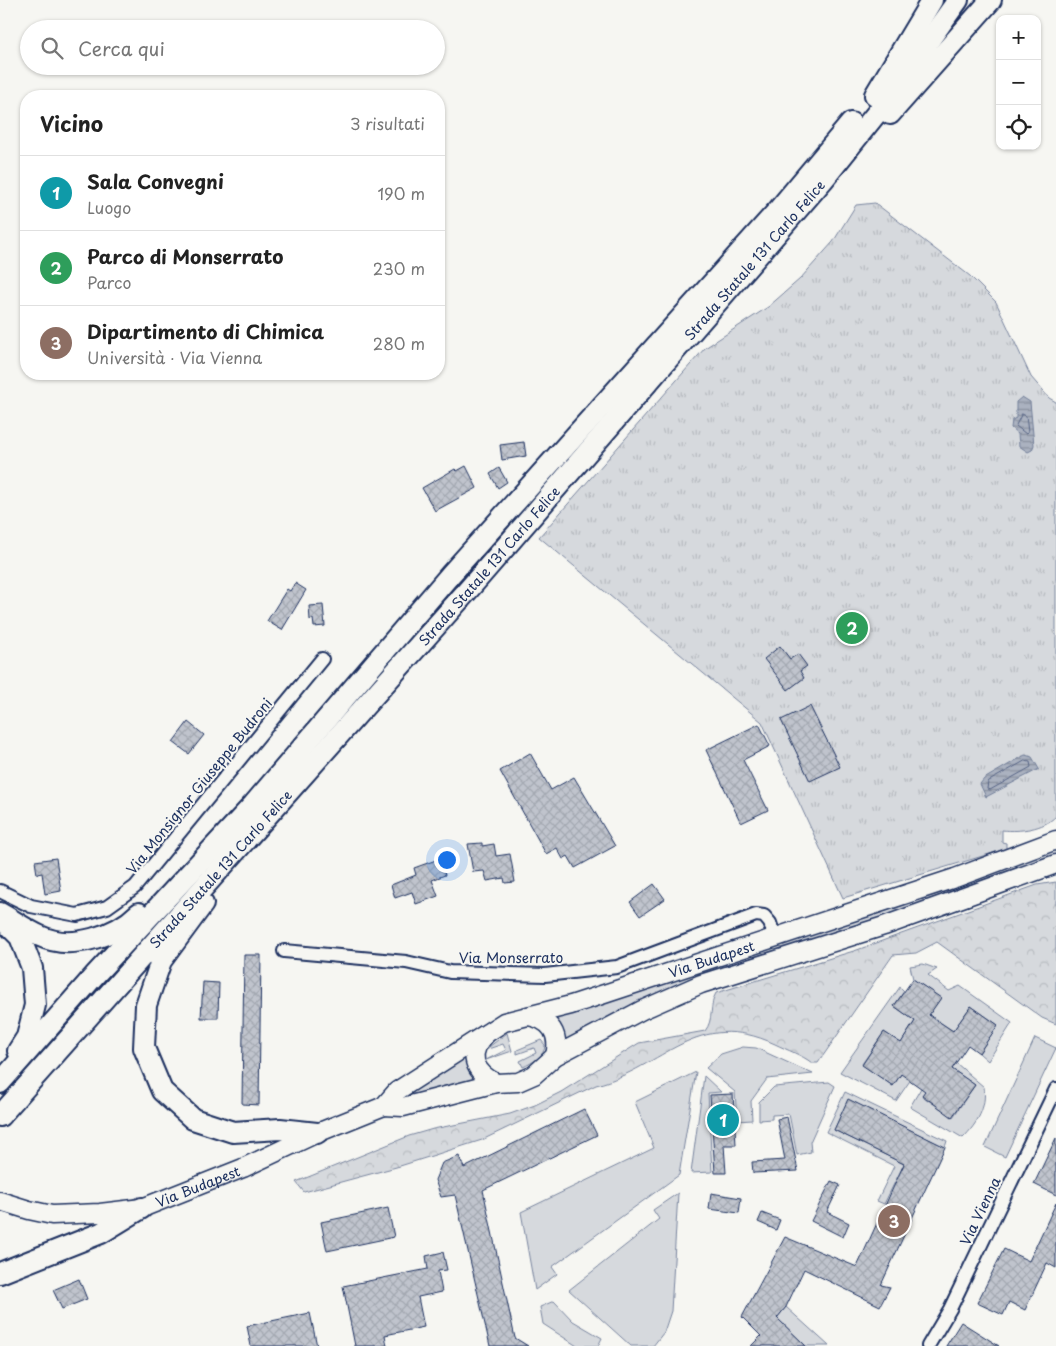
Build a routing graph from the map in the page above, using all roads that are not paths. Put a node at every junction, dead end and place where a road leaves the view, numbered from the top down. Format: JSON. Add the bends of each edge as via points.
{"nodes":[{"id":1,"x":932,"y":0,"type":"edge"},
{"id":2,"x":942,"y":0,"type":"edge"},
{"id":3,"x":958,"y":0,"type":"edge"},
{"id":4,"x":991,"y":0,"type":"edge"},
{"id":5,"x":875,"y":95,"type":"junction"},
{"id":6,"x":823,"y":180,"type":"junction"},
{"id":7,"x":322,"y":659,"type":"dead end"},
{"id":8,"x":289,"y":790,"type":"junction"},
{"id":9,"x":253,"y":805,"type":"junction"},
{"id":10,"x":1056,"y":840,"type":"edge"},
{"id":11,"x":1056,"y":864,"type":"edge"},
{"id":12,"x":0,"y":891,"type":"edge"},
{"id":13,"x":0,"y":913,"type":"edge"},
{"id":14,"x":0,"y":917,"type":"edge"},
{"id":15,"x":776,"y":938,"type":"junction"},
{"id":16,"x":284,"y":951,"type":"dead end"},
{"id":17,"x":528,"y":1016,"type":"junction"},
{"id":18,"x":488,"y":1032,"type":"junction"},
{"id":19,"x":555,"y":1056,"type":"junction"},
{"id":20,"x":0,"y":1079,"type":"edge"},
{"id":21,"x":0,"y":1083,"type":"edge"},
{"id":22,"x":496,"y":1083,"type":"junction"},
{"id":23,"x":1056,"y":1089,"type":"edge"},
{"id":24,"x":384,"y":1106,"type":"junction"},
{"id":25,"x":0,"y":1116,"type":"edge"},
{"id":26,"x":317,"y":1132,"type":"junction"},
{"id":27,"x":0,"y":1200,"type":"edge"},
{"id":28,"x":142,"y":1208,"type":"junction"},
{"id":29,"x":0,"y":1273,"type":"edge"},
{"id":30,"x":928,"y":1346,"type":"edge"}],
"edges":[{"from":1,"to":5,"type":"highway"},
{"from":2,"to":5,"type":"highway","name":"Strada Statale 131 Carlo Felice"},
{"from":3,"to":6,"type":"highway","name":"Strada Statale 131 Carlo Felice"},
{"from":4,"to":6,"type":"highway","via":[[887,117]]},
{"from":5,"to":9,"type":"highway","name":"Strada Statale 131 Carlo Felice","via":[[779,209],[450,575]]},
{"from":6,"to":8,"type":"highway","name":"Strada Statale 131 Carlo Felice"},
{"from":7,"to":12,"type":"street","name":"Via Monsignor Giuseppe Budroni","via":[[135,887],[107,907],[78,916],[31,906]]},
{"from":8,"to":25,"type":"highway","name":"Strada Statale 131 Carlo Felice"},
{"from":8,"to":26,"type":"highway","via":[[161,961],[146,1005],[144,1048],[162,1091],[194,1119],[234,1132],[280,1129]]},
{"from":9,"to":13,"type":"highway","via":[[136,916],[113,933],[63,942],[41,937]]},
{"from":9,"to":21,"type":"highway","name":"Strada Statale 131 Carlo Felice"},
{"from":10,"to":15,"type":"main road","name":"Via Budapest","via":[[955,878]]},
{"from":11,"to":19,"type":"main road","name":"Via Budapest","via":[[884,926],[701,984],[642,1010]]},
{"from":14,"to":20,"type":"highway","via":[[20,937],[32,968],[35,1005],[27,1037]]},
{"from":15,"to":16,"type":"street","name":"Via Monserrato","via":[[770,922],[756,914],[617,967],[545,975],[450,972],[406,962]]},
{"from":15,"to":17,"type":"main road","name":"Via Budapest","via":[[572,1006]]},
{"from":17,"to":18,"type":"main road","name":"Via Budapest","via":[[504,1022]]},
{"from":17,"to":19,"type":"main road","via":[[540,1018],[552,1028],[556,1035]]},
{"from":18,"to":22,"type":"main road","via":[[478,1046],[476,1066],[482,1076]]},
{"from":18,"to":24,"type":"main road","name":"Via Budapest","via":[[397,1091]]},
{"from":19,"to":22,"type":"main road","name":"Via Budapest","via":[[526,1079]]},
{"from":22,"to":24,"type":"main road","name":"Via Budapest","via":[[403,1107]]},
{"from":23,"to":30,"type":"street","name":"Via Vienna","via":[[950,1309]]},
{"from":24,"to":26,"type":"main road","name":"Via Budapest"},
{"from":26,"to":28,"type":"main road","name":"Via Budapest","via":[[243,1168]]},
{"from":27,"to":28,"type":"main road","name":"Via Budapest","via":[[52,1215]]},
{"from":28,"to":29,"type":"highway","via":[[101,1233]]}]}
